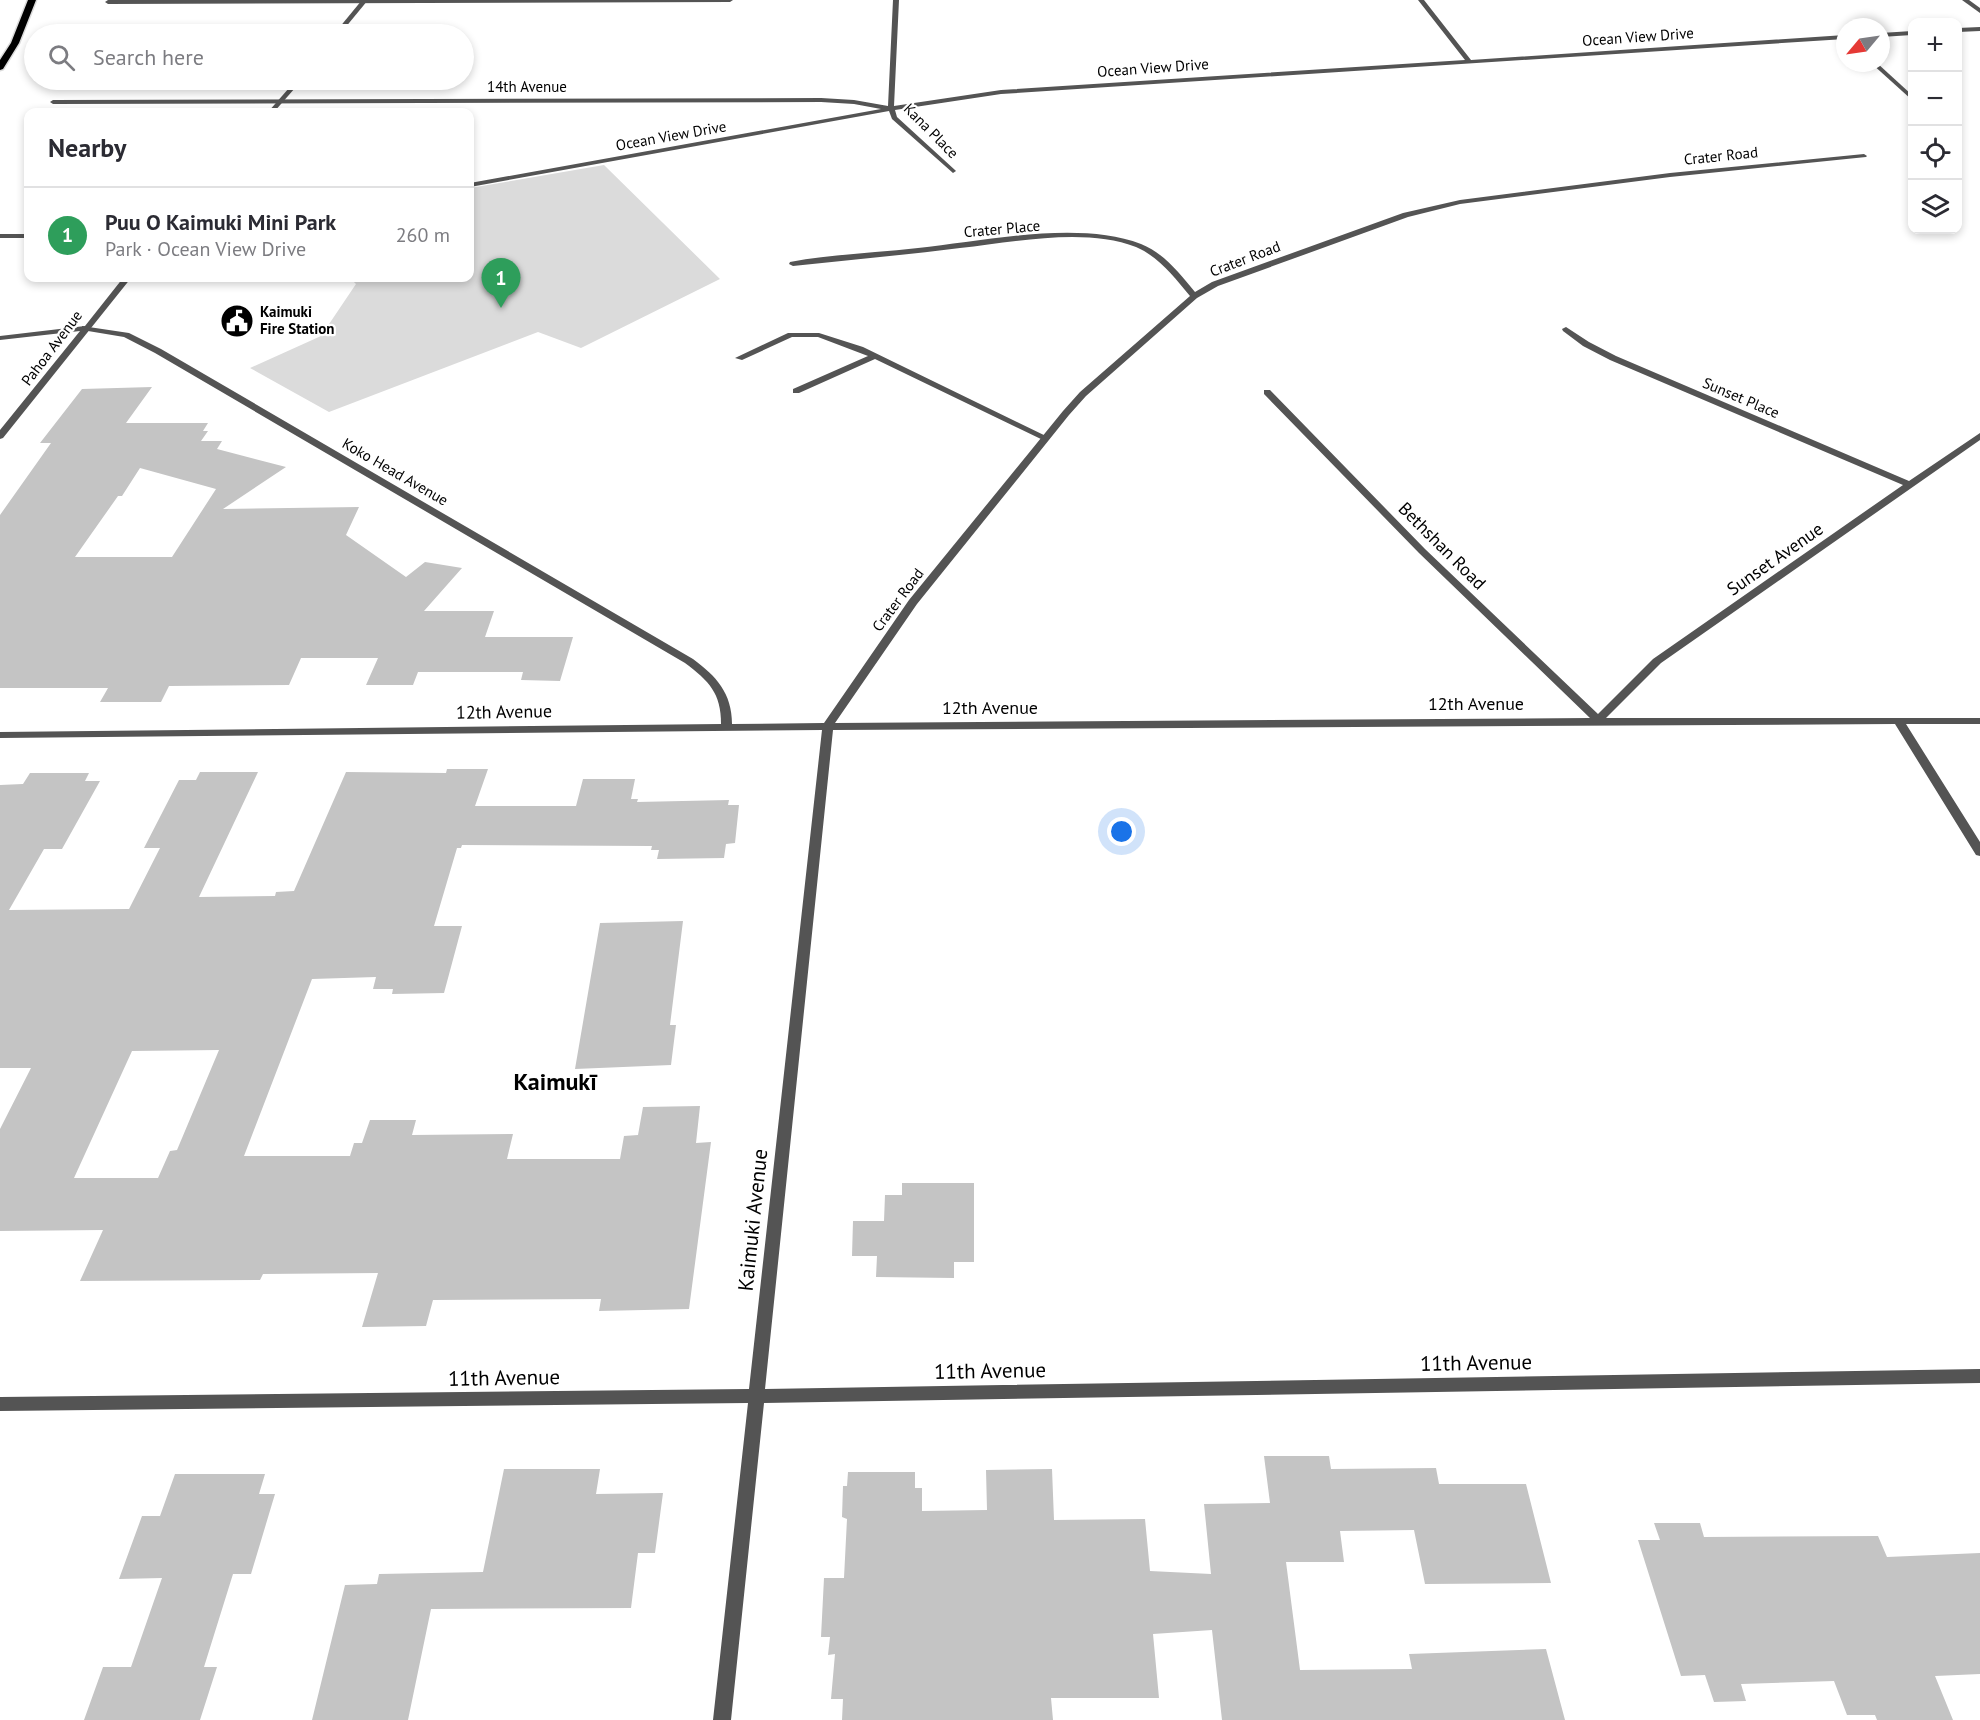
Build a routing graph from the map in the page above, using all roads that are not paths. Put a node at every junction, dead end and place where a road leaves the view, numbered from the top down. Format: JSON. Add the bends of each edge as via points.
{"nodes":[{"id":1,"x":32,"y":0,"type":"edge"},
{"id":2,"x":365,"y":0,"type":"edge"},
{"id":3,"x":730,"y":0,"type":"edge"},
{"id":4,"x":896,"y":0,"type":"edge"},
{"id":5,"x":1421,"y":0,"type":"edge"},
{"id":6,"x":1965,"y":0,"type":"edge"},
{"id":7,"x":108,"y":2,"type":"dead end"},
{"id":8,"x":1980,"y":11,"type":"edge"},
{"id":9,"x":345,"y":24,"type":"edge"},
{"id":10,"x":1980,"y":29,"type":"edge"},
{"id":11,"x":1962,"y":30,"type":"edge"},
{"id":12,"x":1908,"y":33,"type":"edge"},
{"id":13,"x":1890,"y":34,"type":"edge"},
{"id":14,"x":1836,"y":38,"type":"edge"},
{"id":15,"x":1470,"y":62,"type":"junction"},
{"id":16,"x":0,"y":67,"type":"edge"},
{"id":17,"x":1884,"y":72,"type":"edge"},
{"id":18,"x":290,"y":90,"type":"edge"},
{"id":19,"x":1908,"y":94,"type":"edge"},
{"id":20,"x":281,"y":101,"type":"junction"},
{"id":21,"x":53,"y":102,"type":"dead end"},
{"id":22,"x":275,"y":108,"type":"edge"},
{"id":23,"x":891,"y":109,"type":"junction"},
{"id":24,"x":1864,"y":156,"type":"dead end"},
{"id":25,"x":953,"y":171,"type":"dead end"},
{"id":26,"x":474,"y":184,"type":"edge"},
{"id":27,"x":0,"y":236,"type":"edge"},
{"id":28,"x":24,"y":236,"type":"edge"},
{"id":29,"x":793,"y":264,"type":"dead end"},
{"id":30,"x":124,"y":282,"type":"edge"},
{"id":31,"x":1194,"y":296,"type":"junction"},
{"id":32,"x":85,"y":328,"type":"junction"},
{"id":33,"x":1566,"y":329,"type":"dead end"},
{"id":34,"x":0,"y":338,"type":"edge"},
{"id":35,"x":875,"y":356,"type":"junction"},
{"id":36,"x":739,"y":358,"type":"dead end"},
{"id":37,"x":796,"y":392,"type":"dead end"},
{"id":38,"x":1267,"y":392,"type":"dead end"},
{"id":39,"x":0,"y":436,"type":"edge"},
{"id":40,"x":1980,"y":436,"type":"edge"},
{"id":41,"x":1046,"y":438,"type":"junction"},
{"id":42,"x":1910,"y":485,"type":"junction"},
{"id":43,"x":1598,"y":720,"type":"junction"},
{"id":44,"x":1898,"y":721,"type":"junction"},
{"id":45,"x":1980,"y":721,"type":"edge"},
{"id":46,"x":727,"y":726,"type":"junction"},
{"id":47,"x":828,"y":726,"type":"junction"},
{"id":48,"x":0,"y":735,"type":"edge"},
{"id":49,"x":1980,"y":852,"type":"edge"},
{"id":50,"x":1980,"y":1376,"type":"edge"},
{"id":51,"x":755,"y":1396,"type":"junction"},
{"id":52,"x":0,"y":1404,"type":"edge"},
{"id":53,"x":722,"y":1720,"type":"edge"}],
"edges":[{"from":1,"to":16,"type":"highway","via":[[15,43]]},
{"from":2,"to":3,"type":"street"},
{"from":2,"to":7,"type":"street"},
{"from":2,"to":9,"type":"street"},
{"from":4,"to":23,"type":"street"},
{"from":5,"to":15,"type":"street"},
{"from":6,"to":8,"type":"street"},
{"from":10,"to":11,"type":"street"},
{"from":12,"to":13,"type":"street"},
{"from":14,"to":15,"type":"street","name":"Ocean View Drive"},
{"from":15,"to":23,"type":"street","name":"Ocean View Drive","via":[[1025,90]]},
{"from":17,"to":19,"type":"street"},
{"from":18,"to":20,"type":"street"},
{"from":20,"to":21,"type":"street","name":"14th Avenue"},
{"from":20,"to":22,"type":"street"},
{"from":20,"to":23,"type":"street","name":"14th Avenue","via":[[821,100]]},
{"from":23,"to":25,"type":"street","name":"Kana Place","via":[[894,118]]},
{"from":23,"to":26,"type":"street","name":"Ocean View Drive"},
{"from":24,"to":31,"type":"street","name":"Crater Road","via":[[1670,175],[1432,208],[1251,270]]},
{"from":27,"to":28,"type":"street"},
{"from":29,"to":31,"type":"street","name":"Crater Place","via":[[1029,239],[1089,237],[1116,240],[1153,252]]},
{"from":30,"to":32,"type":"street","name":"Pahoa Avenue"},
{"from":31,"to":41,"type":"street","name":"Crater Road","via":[[1083,394]]},
{"from":32,"to":34,"type":"street","name":"Koko Head Avenue"},
{"from":32,"to":39,"type":"street","name":"Pahoa Avenue"},
{"from":32,"to":46,"type":"street","name":"Koko Head Avenue","via":[[109,330],[142,342],[689,661],[721,690],[728,708]]},
{"from":33,"to":42,"type":"street","name":"Sunset Place","via":[[1613,358]]},
{"from":35,"to":36,"type":"street","via":[[819,335],[791,335]]},
{"from":35,"to":37,"type":"street"},
{"from":35,"to":41,"type":"street"},
{"from":38,"to":43,"type":"street","name":"Bethshan Road","via":[[1422,551]]},
{"from":40,"to":42,"type":"street","name":"Sunset Avenue"},
{"from":41,"to":47,"type":"street","name":"Crater Road","via":[[913,602]]},
{"from":42,"to":43,"type":"street","name":"Sunset Avenue","via":[[1658,661]]},
{"from":43,"to":44,"type":"street","name":"12th Avenue"},
{"from":43,"to":47,"type":"street","name":"12th Avenue"},
{"from":44,"to":45,"type":"street","name":"12th Avenue"},
{"from":44,"to":49,"type":"street"},
{"from":46,"to":47,"type":"street","name":"12th Avenue"},
{"from":46,"to":48,"type":"street","name":"12th Avenue"},
{"from":47,"to":51,"type":"street","name":"Kaimuki Avenue"},
{"from":50,"to":51,"type":"street","name":"11th Avenue"},
{"from":51,"to":52,"type":"street","name":"11th Avenue"},
{"from":51,"to":53,"type":"street","name":"Kaimuki Avenue"}]}
